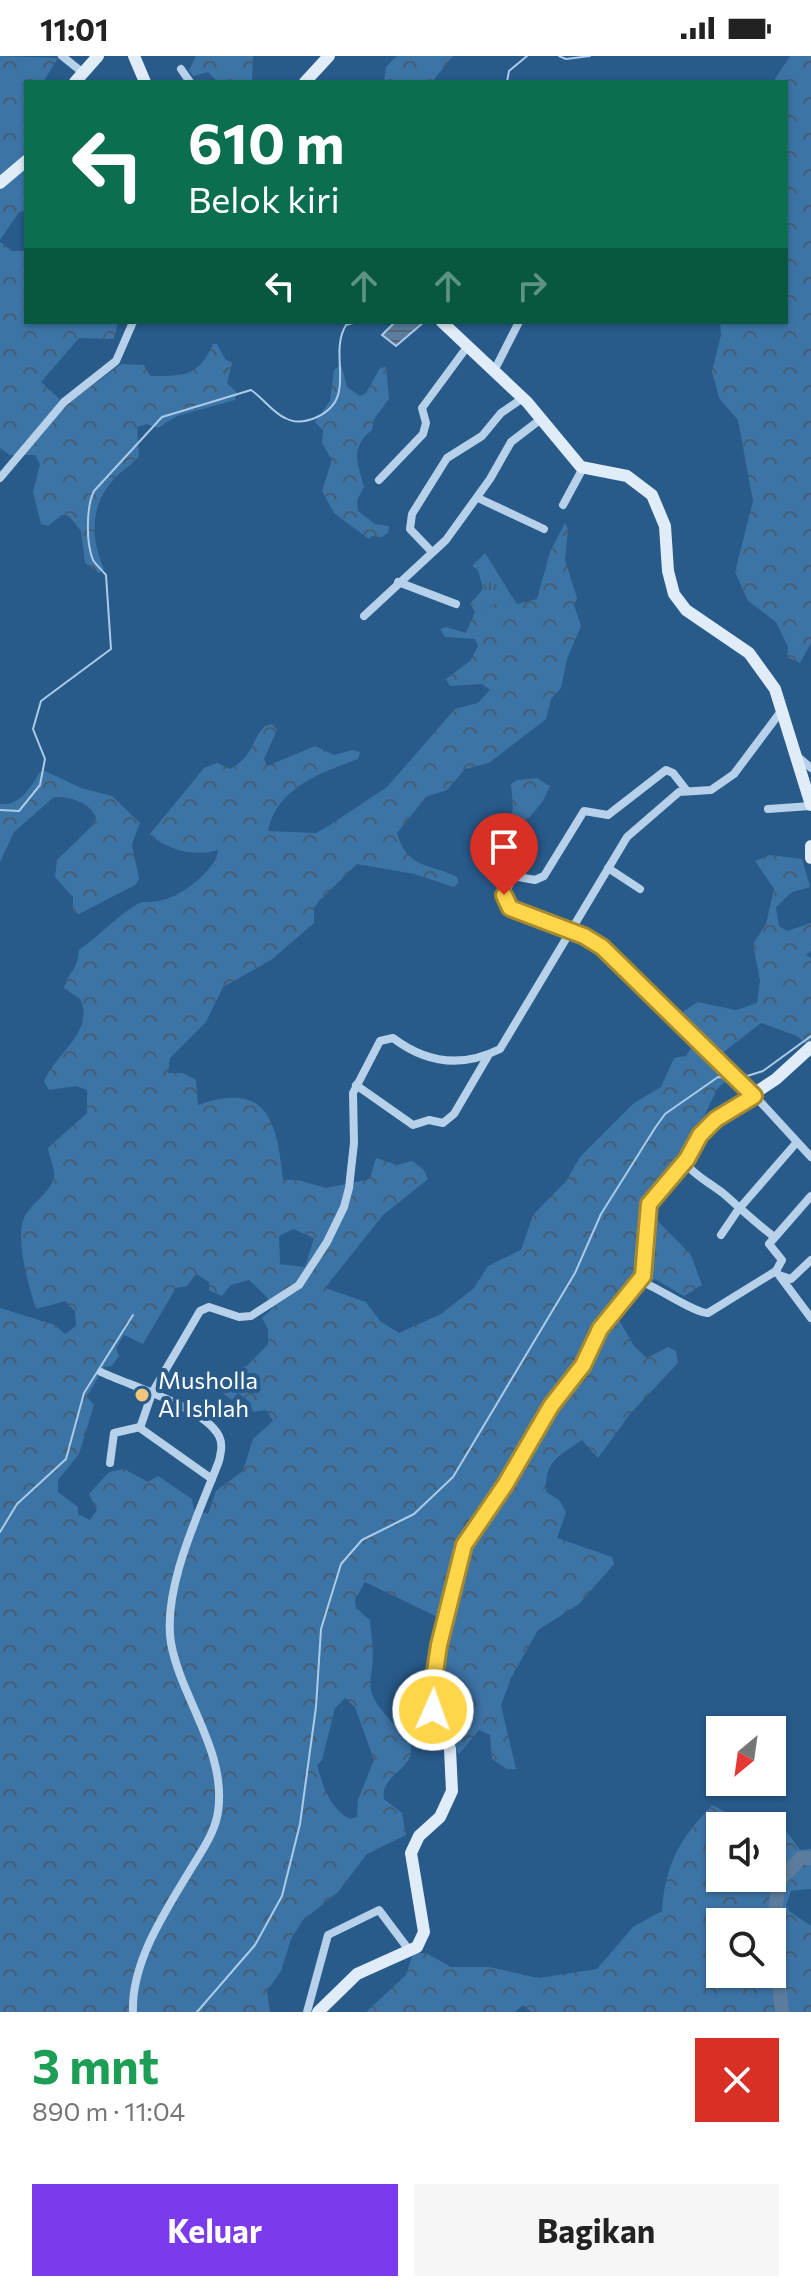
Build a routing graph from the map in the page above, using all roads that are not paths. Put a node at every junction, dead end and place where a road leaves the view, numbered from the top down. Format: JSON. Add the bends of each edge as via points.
{"nodes":[{"id":1,"x":62,"y":56,"type":"edge"},
{"id":2,"x":98,"y":56,"type":"edge"},
{"id":3,"x":134,"y":56,"type":"edge"},
{"id":4,"x":329,"y":56,"type":"edge"},
{"id":5,"x":181,"y":69,"type":"dead end"},
{"id":6,"x":79,"y":77,"type":"edge"},
{"id":7,"x":141,"y":80,"type":"edge"},
{"id":8,"x":189,"y":80,"type":"edge"},
{"id":9,"x":307,"y":80,"type":"edge"},
{"id":10,"x":24,"y":163,"type":"edge"},
{"id":11,"x":0,"y":183,"type":"edge"},
{"id":12,"x":132,"y":324,"type":"edge"},
{"id":13,"x":444,"y":324,"type":"edge"},
{"id":14,"x":518,"y":324,"type":"edge"},
{"id":15,"x":467,"y":347,"type":"junction"},
{"id":16,"x":494,"y":371,"type":"junction"},
{"id":17,"x":523,"y":398,"type":"junction"},
{"id":18,"x":541,"y":419,"type":"junction"},
{"id":19,"x":583,"y":468,"type":"junction"},
{"id":20,"x":0,"y":478,"type":"edge"},
{"id":21,"x":379,"y":480,"type":"dead end"},
{"id":22,"x":478,"y":498,"type":"junction"},
{"id":23,"x":563,"y":505,"type":"dead end"},
{"id":24,"x":544,"y":529,"type":"dead end"},
{"id":25,"x":432,"y":552,"type":"junction"},
{"id":26,"x":398,"y":582,"type":"junction"},
{"id":27,"x":456,"y":604,"type":"dead end"},
{"id":28,"x":364,"y":616,"type":"dead end"},
{"id":29,"x":782,"y":709,"type":"junction"},
{"id":30,"x":793,"y":753,"type":"junction"},
{"id":31,"x":811,"y":768,"type":"edge"},
{"id":32,"x":687,"y":791,"type":"junction"},
{"id":33,"x":811,"y":805,"type":"edge"},
{"id":34,"x":768,"y":809,"type":"dead end"},
{"id":35,"x":811,"y":849,"type":"edge"},
{"id":36,"x":811,"y":858,"type":"edge"},
{"id":37,"x":608,"y":868,"type":"junction"},
{"id":38,"x":640,"y":889,"type":"dead end"},
{"id":39,"x":571,"y":932,"type":"junction"},
{"id":40,"x":811,"y":1047,"type":"edge"},
{"id":41,"x":488,"y":1055,"type":"junction"},
{"id":42,"x":356,"y":1085,"type":"junction"},
{"id":43,"x":754,"y":1096,"type":"junction"},
{"id":44,"x":797,"y":1142,"type":"junction"},
{"id":45,"x":811,"y":1157,"type":"edge"},
{"id":46,"x":684,"y":1162,"type":"junction"},
{"id":47,"x":811,"y":1196,"type":"edge"},
{"id":48,"x":738,"y":1210,"type":"junction"},
{"id":49,"x":721,"y":1235,"type":"dead end"},
{"id":50,"x":773,"y":1236,"type":"junction"},
{"id":51,"x":811,"y":1260,"type":"edge"},
{"id":52,"x":779,"y":1274,"type":"junction"},
{"id":53,"x":640,"y":1281,"type":"junction"},
{"id":54,"x":811,"y":1318,"type":"edge"},
{"id":55,"x":101,"y":1372,"type":"dead end"},
{"id":56,"x":152,"y":1393,"type":"junction"},
{"id":57,"x":140,"y":1427,"type":"junction"},
{"id":58,"x":110,"y":1463,"type":"dead end"},
{"id":59,"x":212,"y":1479,"type":"junction"},
{"id":60,"x":409,"y":1950,"type":"junction"},
{"id":61,"x":133,"y":2012,"type":"edge"},
{"id":62,"x":307,"y":2012,"type":"edge"},
{"id":63,"x":318,"y":2012,"type":"edge"}],
"edges":[{"from":1,"to":6,"type":"street"},
{"from":2,"to":6,"type":"street"},
{"from":3,"to":7,"type":"street"},
{"from":4,"to":9,"type":"street"},
{"from":5,"to":8,"type":"street"},
{"from":10,"to":11,"type":"street"},
{"from":12,"to":20,"type":"street","via":[[116,361],[64,402]]},
{"from":13,"to":15,"type":"street"},
{"from":14,"to":16,"type":"street"},
{"from":15,"to":16,"type":"street"},
{"from":15,"to":21,"type":"street","via":[[422,408],[426,427],[420,439]]},
{"from":16,"to":17,"type":"street"},
{"from":17,"to":18,"type":"street"},
{"from":17,"to":25,"type":"street","via":[[482,436],[447,458],[412,514],[410,529]]},
{"from":18,"to":19,"type":"street"},
{"from":18,"to":22,"type":"street","via":[[511,442]]},
{"from":19,"to":23,"type":"street"},
{"from":19,"to":29,"type":"street","via":[[627,476],[652,495],[665,526],[674,594],[686,610],[749,653],[775,689]]},
{"from":22,"to":24,"type":"street"},
{"from":22,"to":25,"type":"street"},
{"from":25,"to":26,"type":"street"},
{"from":26,"to":27,"type":"street"},
{"from":26,"to":28,"type":"street"},
{"from":29,"to":30,"type":"street"},
{"from":29,"to":32,"type":"street","via":[[734,774],[711,790]]},
{"from":30,"to":31,"type":"street"},
{"from":30,"to":33,"type":"street"},
{"from":32,"to":37,"type":"street","via":[[632,831]]},
{"from":32,"to":39,"type":"street","via":[[664,770],[608,815],[584,811],[541,879],[511,878],[505,903]]},
{"from":33,"to":34,"type":"street"},
{"from":35,"to":36,"type":"street"},
{"from":37,"to":38,"type":"street"},
{"from":37,"to":39,"type":"street"},
{"from":39,"to":41,"type":"street","via":[[509,1040]]},
{"from":39,"to":43,"type":"street","via":[[602,947]]},
{"from":40,"to":43,"type":"street"},
{"from":41,"to":42,"type":"street","via":[[432,1060],[385,1038]]},
{"from":41,"to":42,"type":"street","via":[[454,1114],[443,1123],[413,1125]]},
{"from":42,"to":56,"type":"street","via":[[344,1207],[299,1285],[251,1316],[209,1307],[200,1311]]},
{"from":43,"to":44,"type":"street"},
{"from":43,"to":46,"type":"street","via":[[716,1119]]},
{"from":44,"to":45,"type":"street"},
{"from":44,"to":48,"type":"street"},
{"from":46,"to":48,"type":"street"},
{"from":46,"to":53,"type":"street","via":[[647,1210],[647,1254]]},
{"from":47,"to":50,"type":"street"},
{"from":48,"to":49,"type":"street"},
{"from":48,"to":50,"type":"street"},
{"from":50,"to":52,"type":"street","via":[[768,1246],[782,1263]]},
{"from":51,"to":52,"type":"street","via":[[791,1279]]},
{"from":52,"to":53,"type":"street","via":[[705,1314]]},
{"from":52,"to":54,"type":"street"},
{"from":53,"to":60,"type":"street","via":[[600,1329],[583,1365],[551,1406],[460,1552],[432,1692],[433,1710],[452,1759],[452,1791],[440,1817],[419,1836],[411,1853],[425,1927],[420,1943]]},
{"from":55,"to":56,"type":"street"},
{"from":56,"to":57,"type":"street"},
{"from":56,"to":59,"type":"street","via":[[196,1416],[218,1435],[221,1451]]},
{"from":57,"to":58,"type":"street","via":[[114,1433]]},
{"from":57,"to":59,"type":"street"},
{"from":59,"to":61,"type":"street","via":[[178,1577],[170,1628],[177,1667],[202,1721],[219,1809],[211,1836],[139,1970]]},
{"from":60,"to":62,"type":"street","via":[[379,1910],[335,1930],[323,1946]]},
{"from":60,"to":63,"type":"street","via":[[357,1974]]}]}
